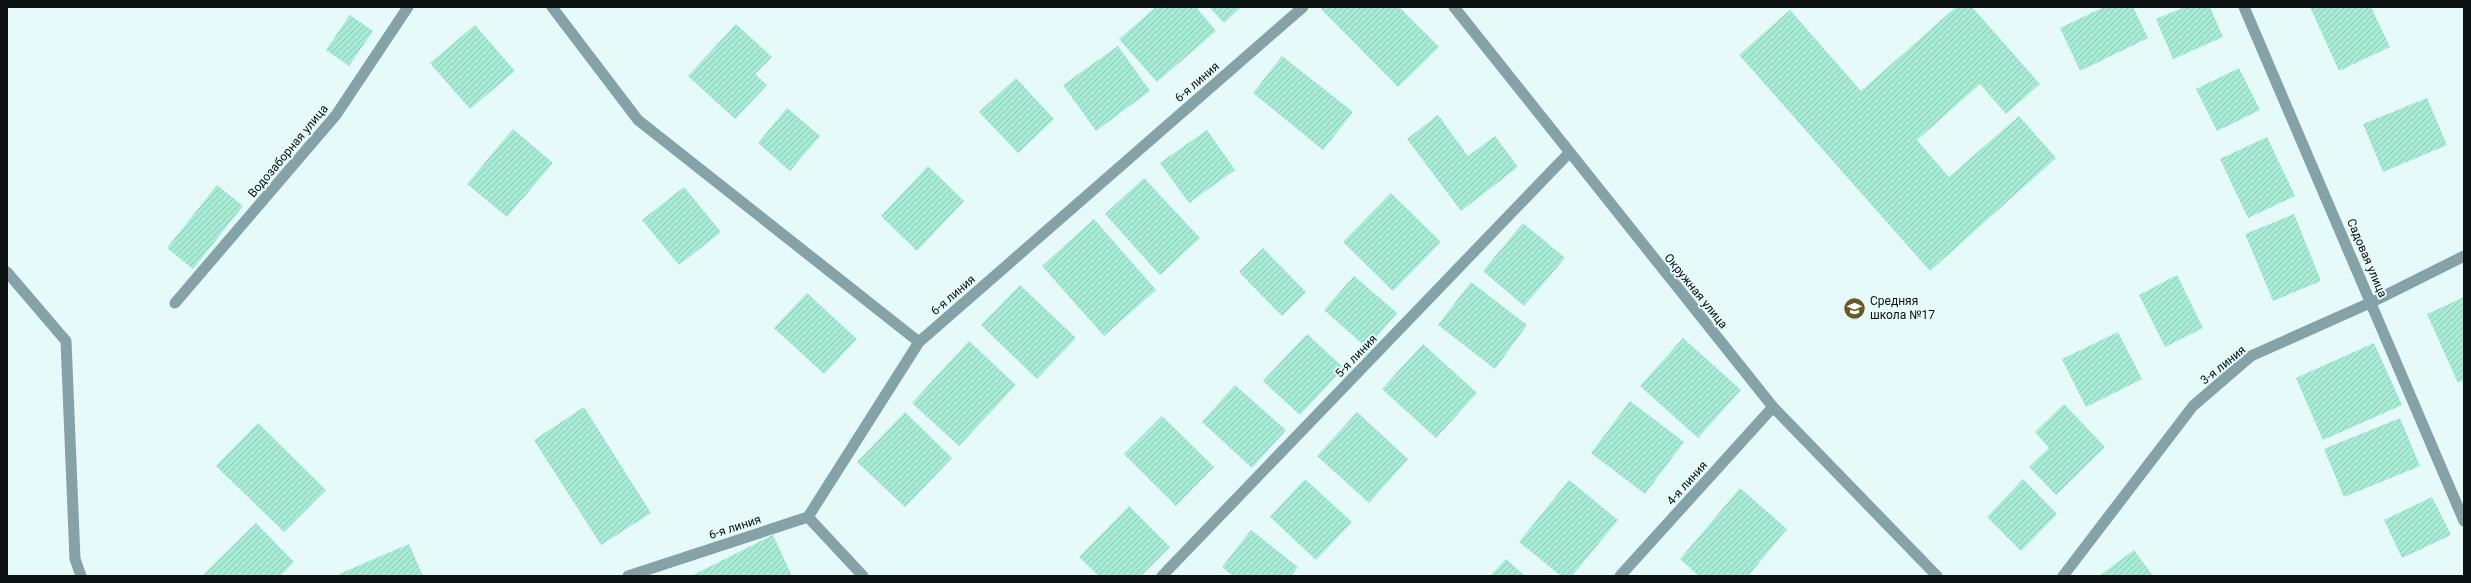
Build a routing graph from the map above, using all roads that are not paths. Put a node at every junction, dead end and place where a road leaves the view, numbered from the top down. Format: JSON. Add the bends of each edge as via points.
{"nodes":[{"id":1,"x":408,"y":7,"type":"edge"},
{"id":2,"x":552,"y":7,"type":"edge"},
{"id":3,"x":1303,"y":7,"type":"edge"},
{"id":4,"x":1454,"y":7,"type":"edge"},
{"id":5,"x":2244,"y":7,"type":"edge"},
{"id":6,"x":1569,"y":153,"type":"junction"},
{"id":7,"x":2464,"y":256,"type":"edge"},
{"id":8,"x":7,"y":272,"type":"edge"},
{"id":9,"x":2372,"y":302,"type":"junction"},
{"id":10,"x":175,"y":303,"type":"dead end"},
{"id":11,"x":919,"y":342,"type":"junction"},
{"id":12,"x":1773,"y":407,"type":"junction"},
{"id":13,"x":808,"y":517,"type":"junction"},
{"id":14,"x":2464,"y":521,"type":"edge"},
{"id":15,"x":80,"y":576,"type":"edge"},
{"id":16,"x":628,"y":576,"type":"edge"},
{"id":17,"x":864,"y":576,"type":"edge"},
{"id":18,"x":1162,"y":576,"type":"edge"},
{"id":19,"x":1620,"y":576,"type":"edge"},
{"id":20,"x":1937,"y":576,"type":"edge"},
{"id":21,"x":2063,"y":576,"type":"edge"}],
"edges":[{"from":1,"to":10,"type":"street","name":"Водозаборная улица","via":[[336,115]]},
{"from":2,"to":11,"type":"street","via":[[638,120]]},
{"from":3,"to":11,"type":"street","name":"6-я линия"},
{"from":4,"to":6,"type":"street","name":"Окружная улица"},
{"from":5,"to":9,"type":"street","name":"Садовая улица"},
{"from":6,"to":12,"type":"street","name":"Окружная улица"},
{"from":6,"to":18,"type":"street","name":"5-я линия"},
{"from":7,"to":9,"type":"street","name":"3-я линия"},
{"from":8,"to":15,"type":"street","via":[[66,341],[75,559]]},
{"from":9,"to":14,"type":"street","name":"Садовая улица"},
{"from":9,"to":21,"type":"street","name":"3-я линия","via":[[2251,356],[2193,406]]},
{"from":11,"to":13,"type":"street","name":"6-я линия"},
{"from":12,"to":19,"type":"street","name":"4-я линия"},
{"from":12,"to":20,"type":"street","name":"Окружная улица"},
{"from":13,"to":16,"type":"street","name":"6-я линия"},
{"from":13,"to":17,"type":"street"}]}
